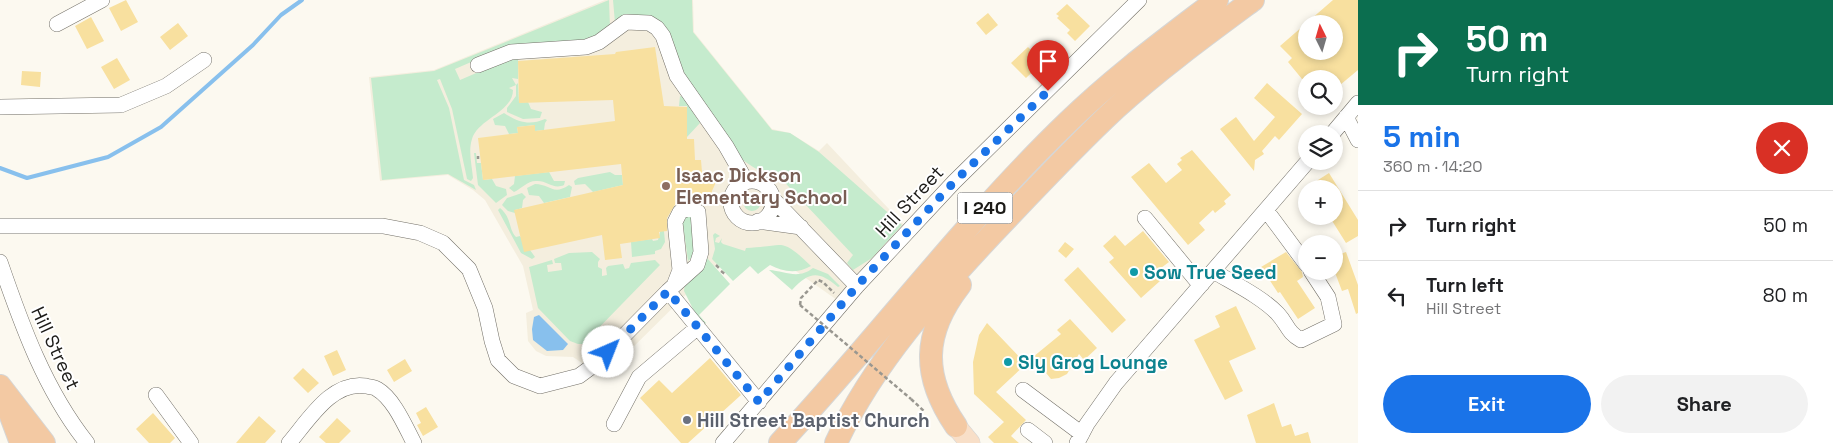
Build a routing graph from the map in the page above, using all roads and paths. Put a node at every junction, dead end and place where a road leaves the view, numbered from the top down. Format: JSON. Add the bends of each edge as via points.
{"nodes":[{"id":1,"x":102,"y":0,"type":"edge"},
{"id":2,"x":1191,"y":0,"type":"edge"},
{"id":3,"x":1217,"y":0,"type":"edge"},
{"id":4,"x":1253,"y":0,"type":"edge"},
{"id":5,"x":1129,"y":4,"type":"edge"},
{"id":6,"x":57,"y":24,"type":"dead end"},
{"id":7,"x":204,"y":60,"type":"dead end"},
{"id":8,"x":478,"y":64,"type":"dead end"},
{"id":9,"x":1358,"y":103,"type":"edge"},
{"id":10,"x":0,"y":107,"type":"edge"},
{"id":11,"x":1346,"y":117,"type":"junction"},
{"id":12,"x":1339,"y":125,"type":"edge"},
{"id":13,"x":1358,"y":140,"type":"edge"},
{"id":14,"x":1300,"y":170,"type":"edge"},
{"id":15,"x":746,"y":181,"type":"junction"},
{"id":16,"x":773,"y":199,"type":"junction"},
{"id":17,"x":991,"y":201,"type":"junction"},
{"id":18,"x":1266,"y":210,"type":"junction"},
{"id":19,"x":1008,"y":218,"type":"junction"},
{"id":20,"x":1145,"y":218,"type":"dead end"},
{"id":21,"x":758,"y":222,"type":"junction"},
{"id":22,"x":0,"y":226,"type":"edge"},
{"id":23,"x":801,"y":227,"type":"junction"},
{"id":24,"x":1298,"y":253,"type":"edge"},
{"id":25,"x":0,"y":262,"type":"edge"},
{"id":26,"x":716,"y":265,"type":"dead end"},
{"id":27,"x":1213,"y":271,"type":"junction"},
{"id":28,"x":725,"y":274,"type":"dead end"},
{"id":29,"x":1317,"y":280,"type":"edge"},
{"id":30,"x":1202,"y":284,"type":"junction"},
{"id":31,"x":857,"y":286,"type":"junction"},
{"id":32,"x":837,"y":297,"type":"dead end"},
{"id":33,"x":698,"y":327,"type":"junction"},
{"id":34,"x":0,"y":386,"type":"edge"},
{"id":35,"x":1023,"y":390,"type":"dead end"},
{"id":36,"x":156,"y":395,"type":"dead end"},
{"id":37,"x":759,"y":402,"type":"junction"},
{"id":38,"x":925,"y":412,"type":"dead end"},
{"id":39,"x":614,"y":424,"type":"dead end"},
{"id":40,"x":956,"y":426,"type":"joint"},
{"id":41,"x":1028,"y":430,"type":"dead end"},
{"id":42,"x":1080,"y":439,"type":"edge"},
{"id":43,"x":22,"y":440,"type":"edge"},
{"id":44,"x":44,"y":443,"type":"edge"},
{"id":45,"x":87,"y":443,"type":"edge"},
{"id":46,"x":191,"y":443,"type":"edge"},
{"id":47,"x":288,"y":443,"type":"edge"},
{"id":48,"x":414,"y":443,"type":"edge"},
{"id":49,"x":723,"y":443,"type":"edge"},
{"id":50,"x":780,"y":443,"type":"edge"},
{"id":51,"x":836,"y":443,"type":"edge"},
{"id":52,"x":970,"y":443,"type":"edge"},
{"id":53,"x":1045,"y":443,"type":"edge"}],
"edges":[{"from":1,"to":6,"type":"street"},
{"from":2,"to":17,"type":"highway","via":[[1037,140]]},
{"from":3,"to":17,"type":"highway","number":"I 240","via":[[1093,99]]},
{"from":4,"to":19,"type":"highway","number":"I 240","via":[[1116,108]]},
{"from":5,"to":31,"type":"street","name":"Hill Street"},
{"from":7,"to":10,"type":"street","via":[[166,86],[121,106]]},
{"from":8,"to":15,"type":"street","via":[[511,52],[586,47],[626,22],[649,23],[663,36],[677,76],[726,146]]},
{"from":9,"to":11,"type":"street"},
{"from":11,"to":12,"type":"street"},
{"from":11,"to":13,"type":"street"},
{"from":14,"to":18,"type":"street"},
{"from":15,"to":16,"type":"street","via":[[760,182],[771,192]]},
{"from":15,"to":21,"type":"street","via":[[735,189],[731,208],[739,218]]},
{"from":16,"to":21,"type":"street","via":[[769,213]]},
{"from":16,"to":23,"type":"street"},
{"from":17,"to":50,"type":"highway","number":"I 240"},
{"from":18,"to":24,"type":"street"},
{"from":18,"to":27,"type":"street"},
{"from":19,"to":40,"type":"highway","via":[[952,295],[932,343],[932,378],[942,405]]},
{"from":19,"to":51,"type":"highway","number":"I 240","via":[[934,298],[900,341],[870,383]]},
{"from":20,"to":30,"type":"street"},
{"from":21,"to":23,"type":"street"},
{"from":22,"to":33,"type":"street","via":[[382,226],[420,233],[443,244],[469,269],[485,308],[498,360],[514,376],[540,386],[579,376],[598,362],[672,287]]},
{"from":23,"to":31,"type":"street"},
{"from":25,"to":45,"type":"street","name":"Hill Street","via":[[20,323],[49,385],[65,414]]},
{"from":26,"to":28,"type":"path"},
{"from":27,"to":29,"type":"street","via":[[1278,314],[1291,334],[1301,340],[1334,324],[1328,297]]},
{"from":27,"to":30,"type":"street"},
{"from":30,"to":42,"type":"street","via":[[1116,383]]},
{"from":31,"to":37,"type":"street","name":"Hill Street"},
{"from":32,"to":38,"type":"path","bridge":true,"via":[[818,280],[801,298],[800,305]]},
{"from":33,"to":37,"type":"street"},
{"from":33,"to":39,"type":"street","via":[[639,377]]},
{"from":34,"to":43,"type":"highway"},
{"from":34,"to":44,"type":"highway"},
{"from":35,"to":42,"type":"street"},
{"from":36,"to":46,"type":"street"},
{"from":37,"to":49,"type":"street","name":"Hill Street"},
{"from":40,"to":52,"type":"main road"},
{"from":41,"to":53,"type":"street"},
{"from":47,"to":48,"type":"street","via":[[328,399],[343,388],[361,386],[377,388],[395,408]]}]}
